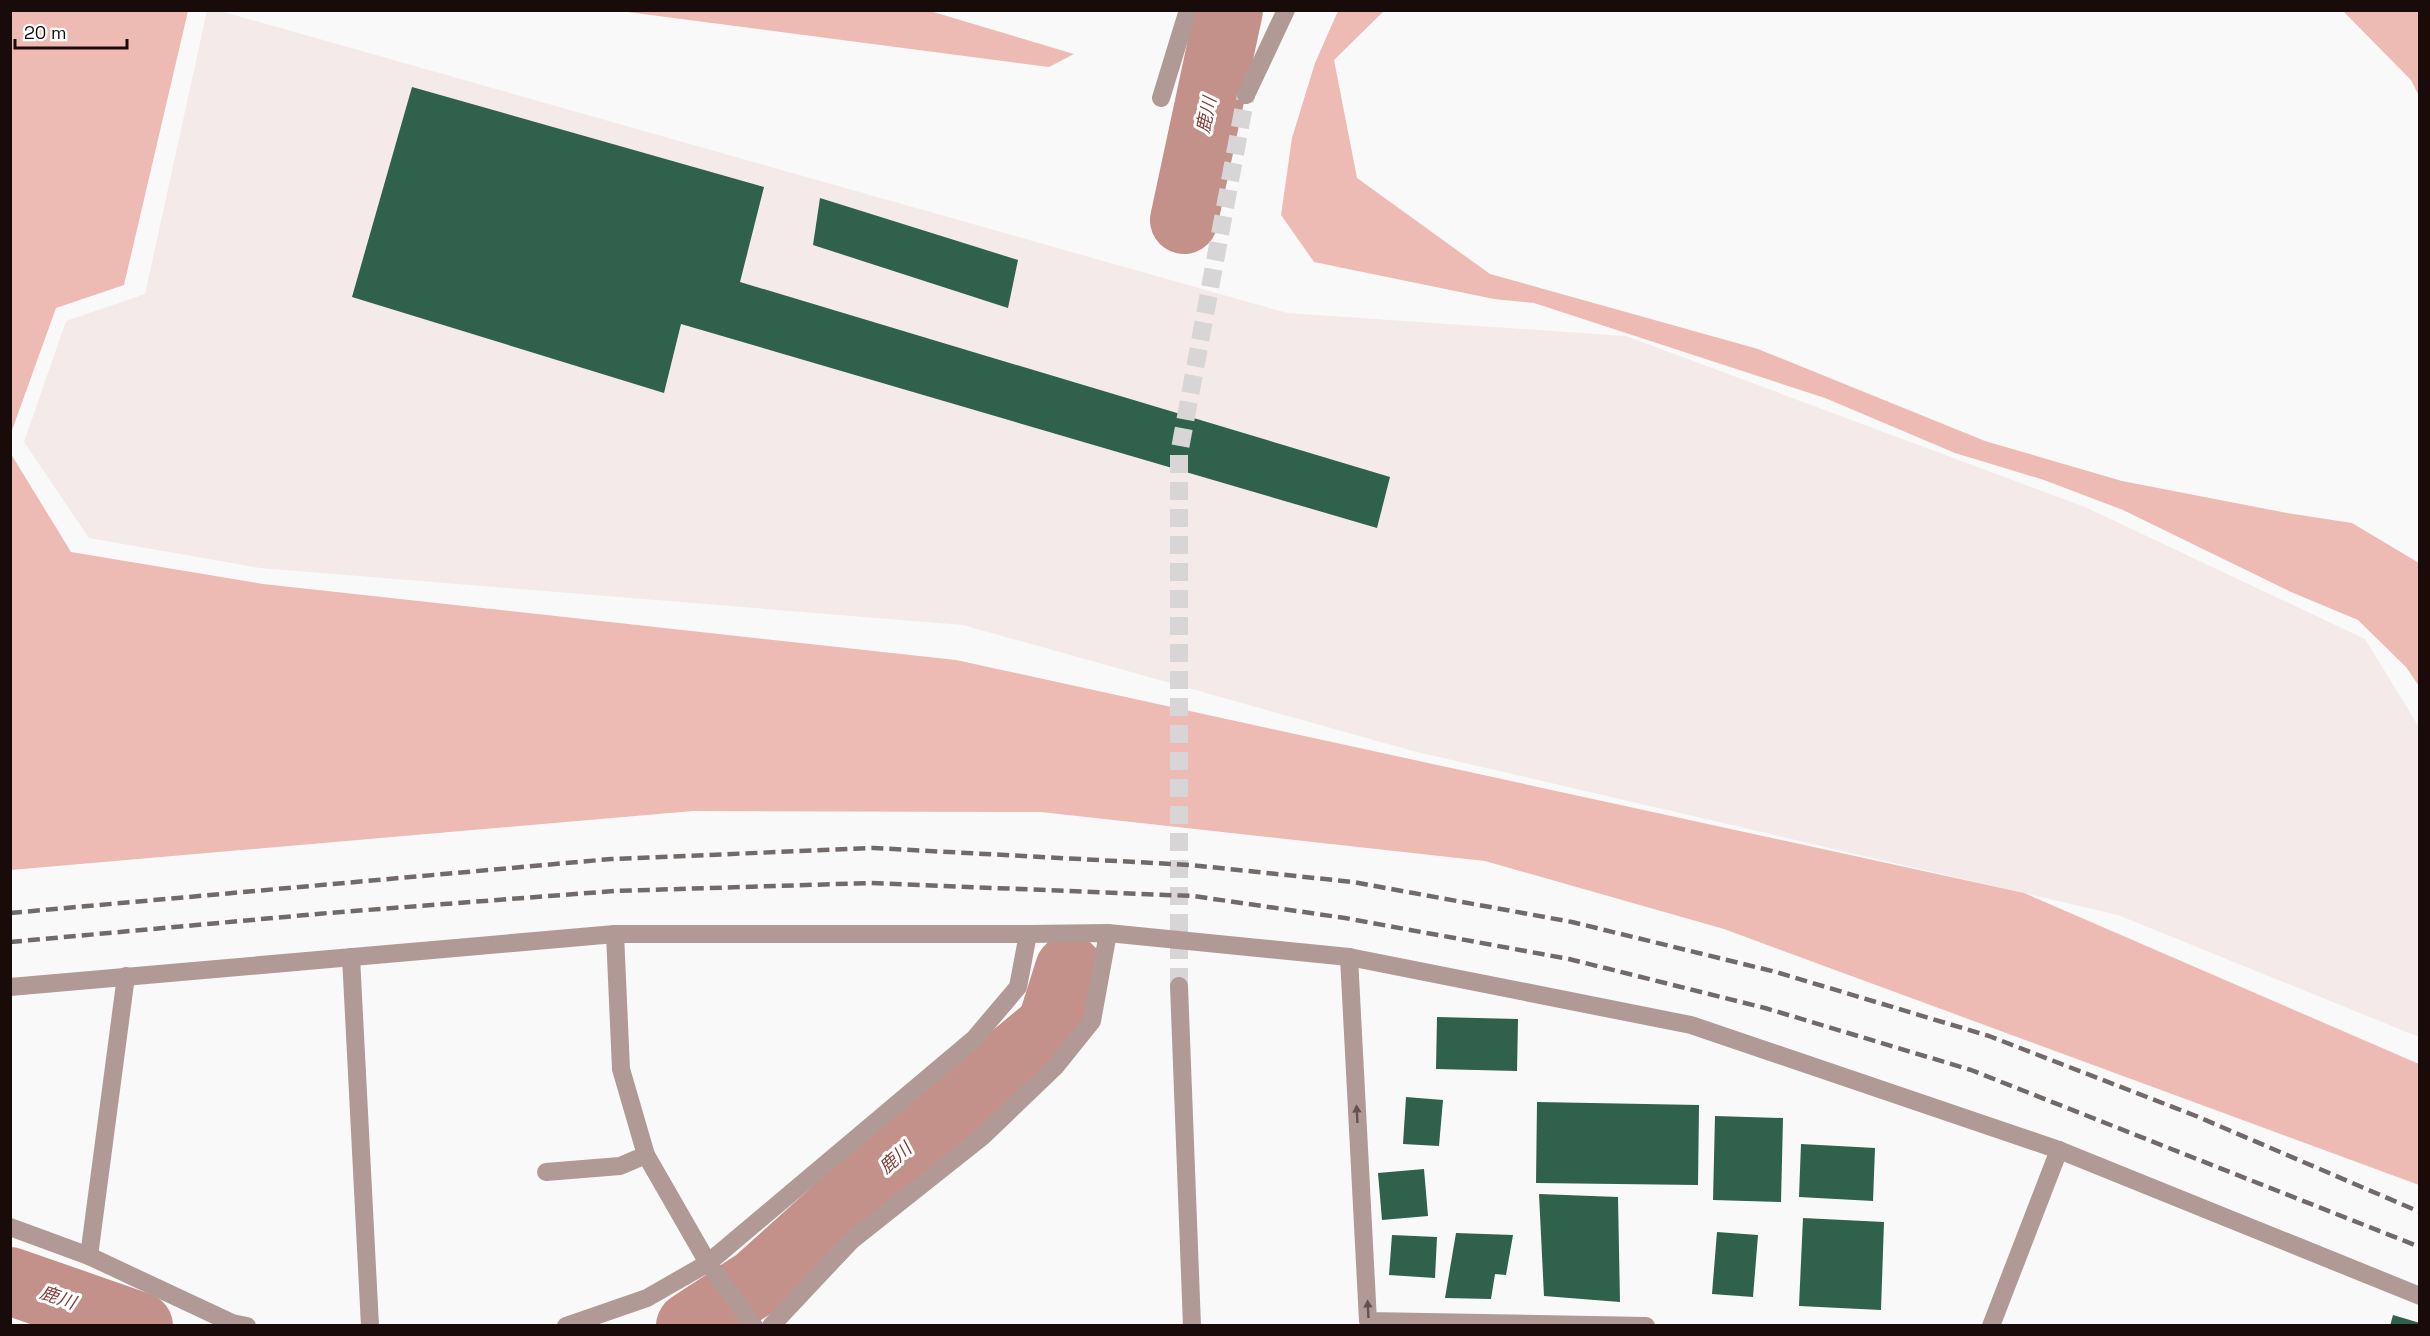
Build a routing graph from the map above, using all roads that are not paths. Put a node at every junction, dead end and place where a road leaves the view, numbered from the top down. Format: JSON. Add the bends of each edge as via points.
{"nodes":[{"id":1,"x":1188,"y":10,"type":"edge"},
{"id":2,"x":1287,"y":10,"type":"edge"},
{"id":3,"x":1246,"y":95,"type":"tunnel mouth"},
{"id":4,"x":1161,"y":98,"type":"dead end"},
{"id":5,"x":1108,"y":933,"type":"junction"},
{"id":6,"x":615,"y":934,"type":"junction"},
{"id":7,"x":1028,"y":934,"type":"junction"},
{"id":8,"x":351,"y":957,"type":"junction"},
{"id":9,"x":1349,"y":957,"type":"junction"},
{"id":10,"x":126,"y":976,"type":"junction"},
{"id":11,"x":1179,"y":986,"type":"tunnel mouth"},
{"id":12,"x":10,"y":987,"type":"edge"},
{"id":13,"x":2059,"y":1150,"type":"junction"},
{"id":14,"x":646,"y":1155,"type":"junction"},
{"id":15,"x":546,"y":1172,"type":"dead end"},
{"id":16,"x":10,"y":1227,"type":"edge"},
{"id":17,"x":89,"y":1256,"type":"junction"},
{"id":18,"x":708,"y":1263,"type":"junction"},
{"id":19,"x":2420,"y":1296,"type":"edge"},
{"id":20,"x":751,"y":1320,"type":"edge"},
{"id":21,"x":247,"y":1326,"type":"edge"},
{"id":22,"x":370,"y":1326,"type":"edge"},
{"id":23,"x":566,"y":1326,"type":"edge"},
{"id":24,"x":771,"y":1326,"type":"edge"},
{"id":25,"x":1192,"y":1326,"type":"edge"},
{"id":26,"x":1646,"y":1326,"type":"edge"},
{"id":27,"x":1991,"y":1326,"type":"edge"}],
"edges":[{"from":1,"to":4,"type":"street"},
{"from":2,"to":3,"type":"street"},
{"from":5,"to":7,"type":"street"},
{"from":5,"to":9,"type":"street"},
{"from":5,"to":24,"type":"street","via":[[1092,1021],[1055,1067],[982,1137],[851,1241]]},
{"from":6,"to":7,"type":"street"},
{"from":6,"to":8,"type":"street"},
{"from":6,"to":14,"type":"street","via":[[621,1070]]},
{"from":7,"to":18,"type":"street","via":[[1018,987],[974,1040]]},
{"from":8,"to":10,"type":"street"},
{"from":8,"to":22,"type":"street"},
{"from":9,"to":13,"type":"street","via":[[1691,1025]]},
{"from":26,"to":9,"type":"street","one_way":true,"via":[[1368,1321]]},
{"from":10,"to":12,"type":"street"},
{"from":10,"to":17,"type":"street"},
{"from":11,"to":25,"type":"street"},
{"from":13,"to":19,"type":"street"},
{"from":13,"to":27,"type":"street"},
{"from":14,"to":15,"type":"street","via":[[620,1166]]},
{"from":14,"to":18,"type":"street"},
{"from":16,"to":17,"type":"street"},
{"from":17,"to":21,"type":"street","via":[[232,1323]]},
{"from":18,"to":20,"type":"street"},
{"from":18,"to":23,"type":"street","via":[[647,1298]]}]}
